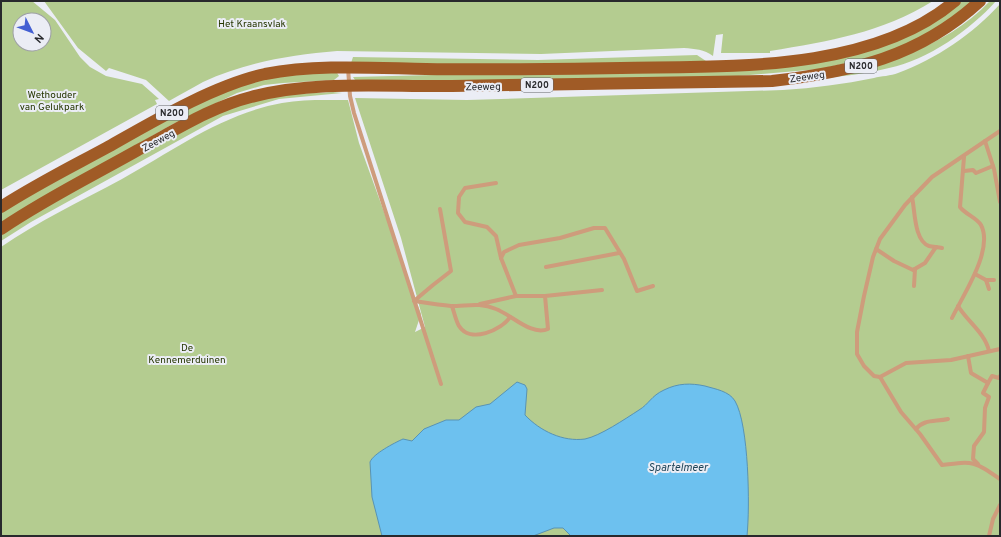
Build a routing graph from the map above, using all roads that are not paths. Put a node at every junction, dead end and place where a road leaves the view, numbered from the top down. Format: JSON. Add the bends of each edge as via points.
{"nodes":[{"id":1,"x":954,"y":1,"type":"edge"},
{"id":2,"x":980,"y":1,"type":"edge"},
{"id":3,"x":348,"y":68,"type":"junction"},
{"id":4,"x":349,"y":86,"type":"junction"},
{"id":5,"x":1000,"y":131,"type":"edge"},
{"id":6,"x":985,"y":141,"type":"junction"},
{"id":7,"x":964,"y":157,"type":"junction"},
{"id":8,"x":993,"y":166,"type":"junction"},
{"id":9,"x":964,"y":171,"type":"junction"},
{"id":10,"x":496,"y":184,"type":"dead end"},
{"id":11,"x":912,"y":197,"type":"junction"},
{"id":12,"x":1000,"y":202,"type":"edge"},
{"id":13,"x":1,"y":207,"type":"edge"},
{"id":14,"x":440,"y":209,"type":"dead end"},
{"id":15,"x":1,"y":229,"type":"edge"},
{"id":16,"x":936,"y":247,"type":"junction"},
{"id":17,"x":942,"y":248,"type":"dead end"},
{"id":18,"x":876,"y":249,"type":"junction"},
{"id":19,"x":620,"y":253,"type":"junction"},
{"id":20,"x":501,"y":258,"type":"junction"},
{"id":21,"x":546,"y":267,"type":"dead end"},
{"id":22,"x":915,"y":269,"type":"junction"},
{"id":23,"x":975,"y":274,"type":"junction"},
{"id":24,"x":986,"y":280,"type":"junction"},
{"id":25,"x":994,"y":280,"type":"dead end"},
{"id":26,"x":653,"y":286,"type":"dead end"},
{"id":27,"x":914,"y":286,"type":"dead end"},
{"id":28,"x":989,"y":289,"type":"dead end"},
{"id":29,"x":602,"y":290,"type":"dead end"},
{"id":30,"x":516,"y":296,"type":"junction"},
{"id":31,"x":545,"y":296,"type":"junction"},
{"id":32,"x":414,"y":301,"type":"junction"},
{"id":33,"x":480,"y":304,"type":"junction"},
{"id":34,"x":452,"y":306,"type":"junction"},
{"id":35,"x":958,"y":306,"type":"junction"},
{"id":36,"x":510,"y":317,"type":"junction"},
{"id":37,"x":952,"y":318,"type":"dead end"},
{"id":38,"x":1000,"y":349,"type":"edge"},
{"id":39,"x":989,"y":351,"type":"junction"},
{"id":40,"x":968,"y":356,"type":"junction"},
{"id":41,"x":1000,"y":376,"type":"edge"},
{"id":42,"x":880,"y":378,"type":"junction"},
{"id":43,"x":988,"y":383,"type":"junction"},
{"id":44,"x":441,"y":384,"type":"dead end"},
{"id":45,"x":948,"y":419,"type":"dead end"},
{"id":46,"x":916,"y":429,"type":"junction"},
{"id":47,"x":978,"y":464,"type":"junction"},
{"id":48,"x":1000,"y":479,"type":"edge"},
{"id":49,"x":1000,"y":506,"type":"edge"},
{"id":50,"x":989,"y":536,"type":"edge"}],
"edges":[{"from":1,"to":3,"type":"main road","name":"Zeeweg","number":"N200","via":[[931,19],[898,36],[842,52],[783,62],[718,66],[511,69]]},
{"from":2,"to":4,"type":"main road","name":"Zeeweg","number":"N200","via":[[942,32],[897,55],[851,69],[772,81]]},
{"from":3,"to":4,"type":"lane"},
{"from":3,"to":13,"type":"main road","name":"Zeeweg","number":"N200","via":[[266,74],[222,88],[126,136]]},
{"from":4,"to":15,"type":"main road","name":"Zeeweg","number":"N200","via":[[276,91],[219,108],[62,191]]},
{"from":4,"to":32,"type":"lane","via":[[354,113]]},
{"from":5,"to":6,"type":"lane"},
{"from":6,"to":7,"type":"lane"},
{"from":6,"to":8,"type":"lane"},
{"from":7,"to":9,"type":"lane"},
{"from":7,"to":11,"type":"lane","via":[[932,177]]},
{"from":8,"to":9,"type":"lane","via":[[979,173],[973,170]]},
{"from":8,"to":12,"type":"lane"},
{"from":9,"to":23,"type":"lane","via":[[960,207],[980,224],[983,233],[979,268]]},
{"from":10,"to":20,"type":"lane","via":[[465,188],[459,197],[458,213],[465,222],[487,228],[496,236]]},
{"from":11,"to":16,"type":"lane","via":[[915,225],[923,241],[928,246]]},
{"from":11,"to":18,"type":"lane","via":[[880,239]]},
{"from":14,"to":32,"type":"lane","via":[[451,271]]},
{"from":16,"to":17,"type":"lane"},
{"from":16,"to":22,"type":"lane","via":[[925,263]]},
{"from":18,"to":22,"type":"lane","via":[[894,261]]},
{"from":18,"to":42,"type":"lane","via":[[857,332],[857,354],[864,366]]},
{"from":19,"to":20,"type":"lane","via":[[605,228],[594,228],[560,238],[518,245],[504,252]]},
{"from":19,"to":21,"type":"lane"},
{"from":19,"to":26,"type":"lane","via":[[637,291]]},
{"from":20,"to":30,"type":"lane"},
{"from":22,"to":27,"type":"lane"},
{"from":23,"to":24,"type":"lane"},
{"from":23,"to":35,"type":"lane"},
{"from":24,"to":25,"type":"lane"},
{"from":24,"to":28,"type":"lane"},
{"from":29,"to":31,"type":"lane"},
{"from":30,"to":31,"type":"lane"},
{"from":30,"to":33,"type":"lane"},
{"from":31,"to":36,"type":"lane","via":[[548,329],[536,331]]},
{"from":32,"to":34,"type":"lane"},
{"from":32,"to":44,"type":"lane"},
{"from":33,"to":34,"type":"lane"},
{"from":33,"to":36,"type":"lane","via":[[497,309]]},
{"from":34,"to":36,"type":"lane","via":[[459,326],[469,334],[494,331],[506,324]]},
{"from":35,"to":37,"type":"lane"},
{"from":35,"to":39,"type":"lane","via":[[969,323],[984,338]]},
{"from":38,"to":39,"type":"lane"},
{"from":39,"to":40,"type":"lane"},
{"from":40,"to":42,"type":"lane","via":[[906,364]]},
{"from":40,"to":43,"type":"lane","via":[[971,373]]},
{"from":41,"to":43,"type":"lane","via":[[992,376]]},
{"from":42,"to":46,"type":"lane","via":[[901,412]]},
{"from":43,"to":47,"type":"lane","via":[[983,393],[989,397],[985,408],[984,432],[974,446],[973,459]]},
{"from":45,"to":46,"type":"lane","via":[[929,421]]},
{"from":46,"to":47,"type":"lane","via":[[942,465],[968,462]]},
{"from":47,"to":48,"type":"lane"},
{"from":49,"to":50,"type":"lane","via":[[993,519]]}]}
